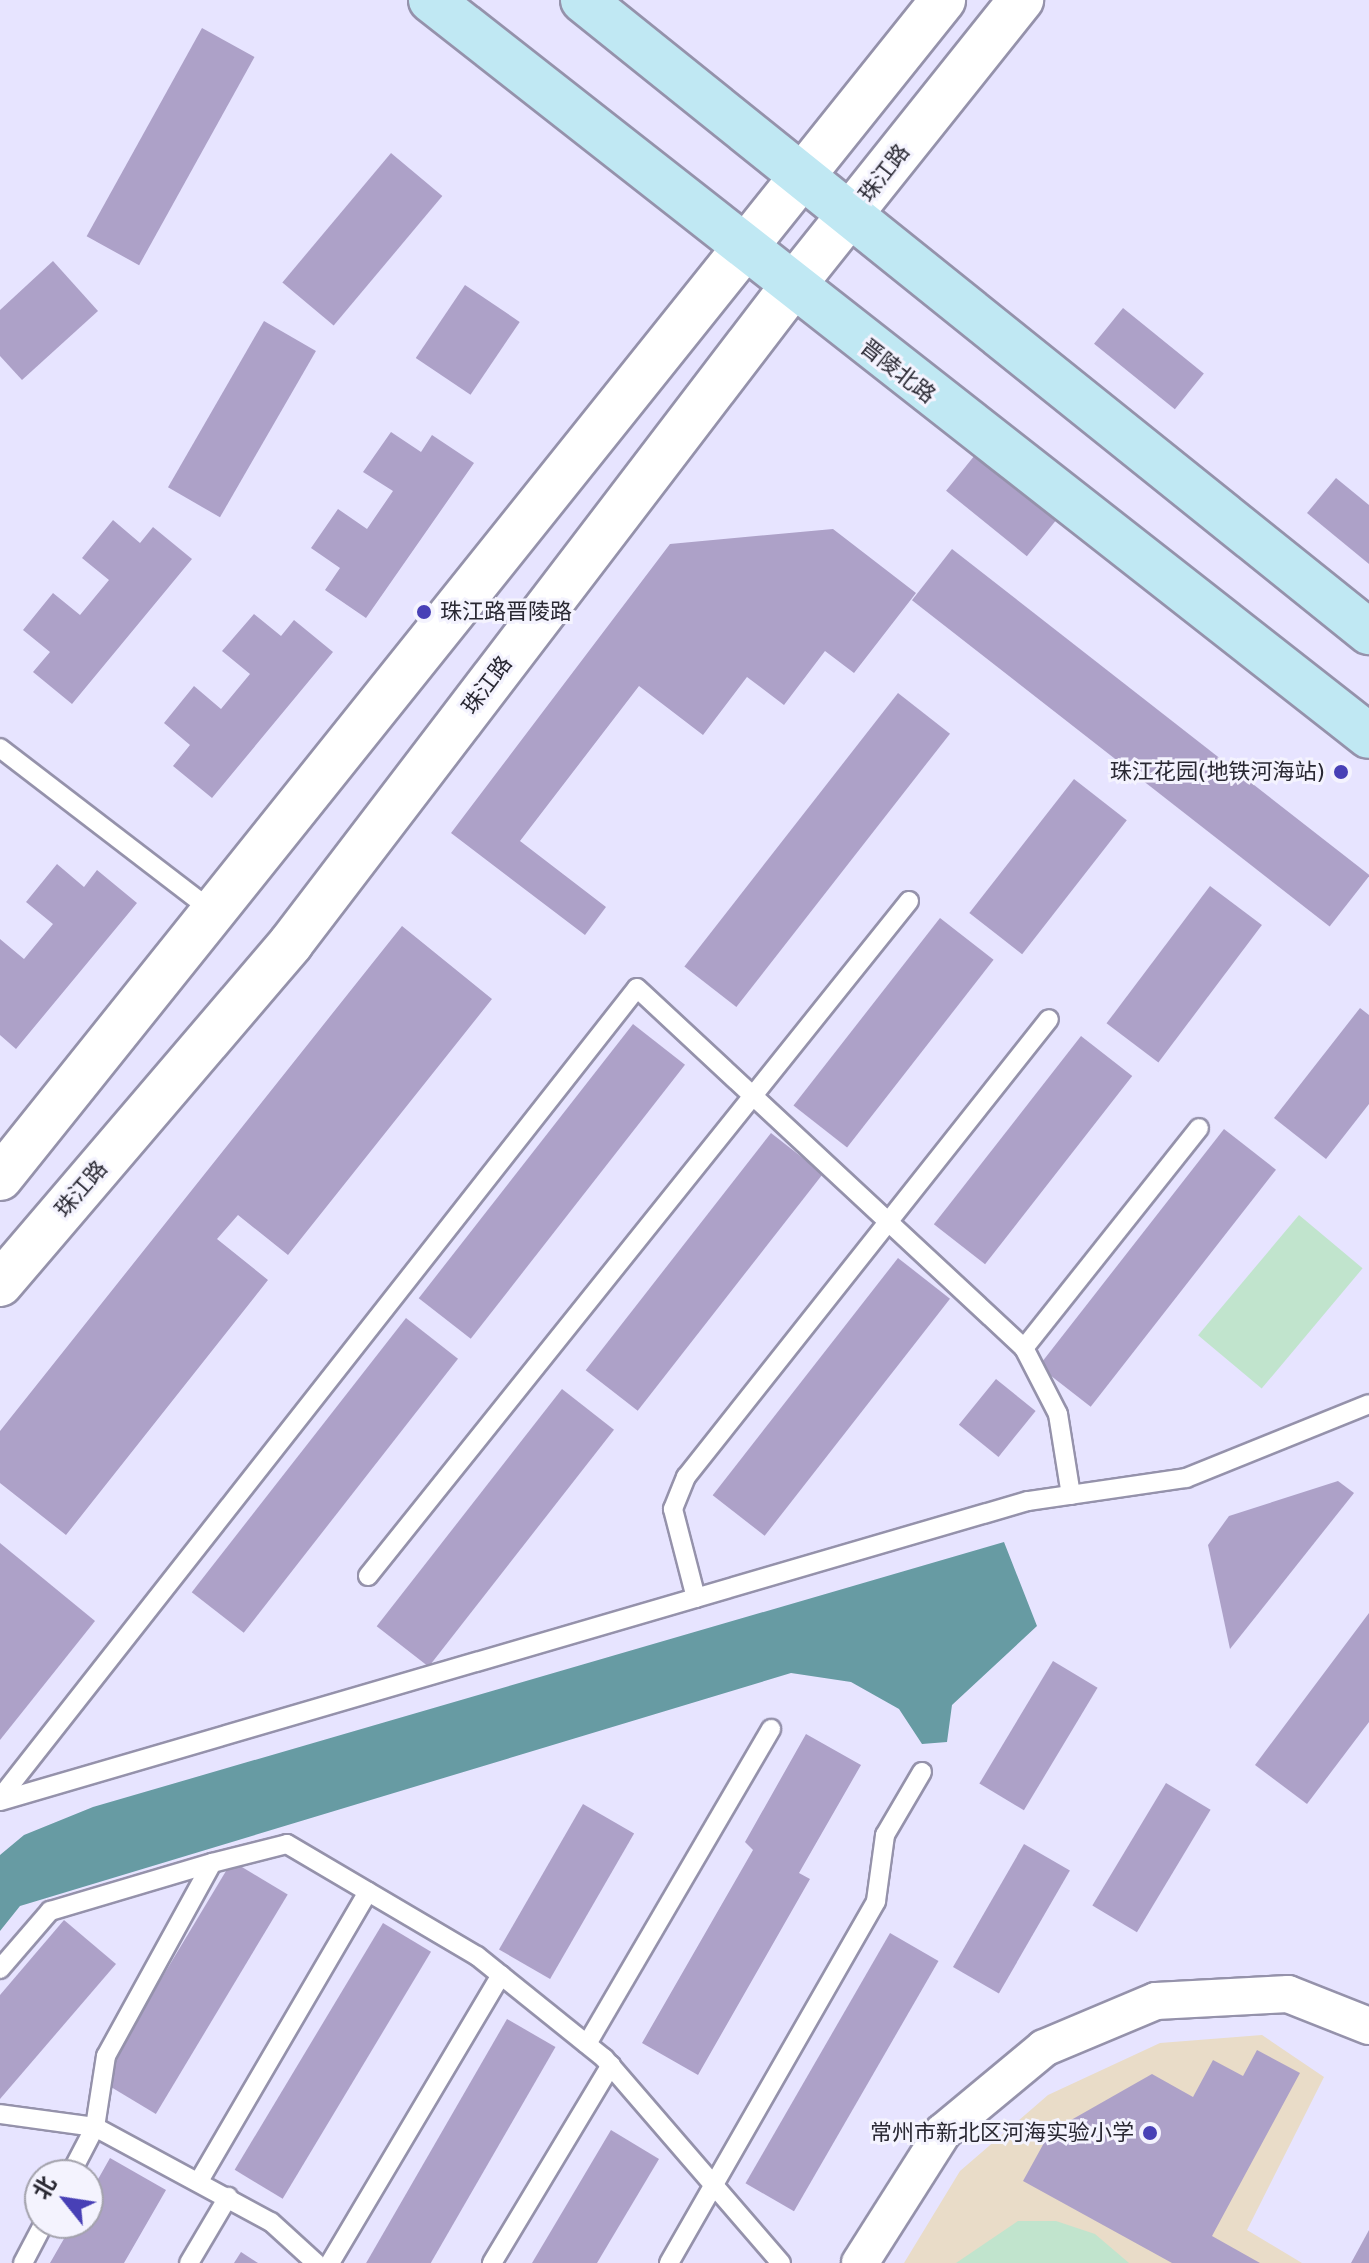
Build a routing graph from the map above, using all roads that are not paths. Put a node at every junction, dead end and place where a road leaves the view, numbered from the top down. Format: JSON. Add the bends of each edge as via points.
{"nodes":[{"id":1,"x":431,"y":0,"type":"edge"},
{"id":2,"x":583,"y":0,"type":"edge"},
{"id":3,"x":943,"y":0,"type":"edge"},
{"id":4,"x":1021,"y":0,"type":"edge"},
{"id":5,"x":806,"y":174,"type":"junction"},
{"id":6,"x":853,"y":211,"type":"junction"},
{"id":7,"x":744,"y":251,"type":"junction"},
{"id":8,"x":791,"y":288,"type":"junction"},
{"id":9,"x":1369,"y":632,"type":"edge"},
{"id":10,"x":1369,"y":736,"type":"edge"},
{"id":11,"x":0,"y":748,"type":"edge"},
{"id":12,"x":909,"y":901,"type":"dead end"},
{"id":13,"x":214,"y":912,"type":"junction"},
{"id":14,"x":1049,"y":1019,"type":"dead end"},
{"id":15,"x":753,"y":1096,"type":"junction"},
{"id":16,"x":1199,"y":1128,"type":"dead end"},
{"id":17,"x":0,"y":1178,"type":"edge"},
{"id":18,"x":888,"y":1222,"type":"junction"},
{"id":19,"x":0,"y":1284,"type":"edge"},
{"id":20,"x":1024,"y":1348,"type":"junction"},
{"id":21,"x":1369,"y":1404,"type":"edge"},
{"id":22,"x":1071,"y":1495,"type":"junction"},
{"id":23,"x":368,"y":1576,"type":"dead end"},
{"id":24,"x":696,"y":1598,"type":"junction"},
{"id":25,"x":771,"y":1729,"type":"dead end"},
{"id":26,"x":922,"y":1772,"type":"dead end"},
{"id":27,"x":0,"y":1799,"type":"edge"},
{"id":28,"x":212,"y":1863,"type":"junction"},
{"id":29,"x":368,"y":1892,"type":"junction"},
{"id":30,"x":0,"y":1969,"type":"edge"},
{"id":31,"x":501,"y":1975,"type":"junction"},
{"id":32,"x":1369,"y":2026,"type":"edge"},
{"id":33,"x":587,"y":2044,"type":"junction"},
{"id":34,"x":611,"y":2065,"type":"junction"},
{"id":35,"x":0,"y":2114,"type":"edge"},
{"id":36,"x":95,"y":2127,"type":"junction"},
{"id":37,"x":78,"y":2159,"type":"edge"},
{"id":38,"x":199,"y":2181,"type":"junction"},
{"id":39,"x":713,"y":2184,"type":"junction"},
{"id":40,"x":228,"y":2197,"type":"junction"},
{"id":41,"x":36,"y":2239,"type":"edge"},
{"id":42,"x":23,"y":2263,"type":"edge"},
{"id":43,"x":189,"y":2263,"type":"edge"},
{"id":44,"x":316,"y":2263,"type":"edge"},
{"id":45,"x":330,"y":2263,"type":"edge"},
{"id":46,"x":492,"y":2263,"type":"edge"},
{"id":47,"x":669,"y":2263,"type":"edge"},
{"id":48,"x":781,"y":2263,"type":"edge"},
{"id":49,"x":860,"y":2263,"type":"edge"}],
"edges":[{"from":1,"to":7,"type":"main road","name":"晋陵北路"},
{"from":2,"to":5,"type":"main road"},
{"from":3,"to":5,"type":"street"},
{"from":4,"to":6,"type":"street","name":"珠江路"},
{"from":5,"to":6,"type":"main road"},
{"from":5,"to":7,"type":"street"},
{"from":6,"to":8,"type":"street","name":"珠江路"},
{"from":6,"to":9,"type":"main road"},
{"from":7,"to":8,"type":"main road","name":"晋陵北路"},
{"from":7,"to":13,"type":"street"},
{"from":8,"to":10,"type":"main road","name":"晋陵北路"},
{"from":8,"to":19,"type":"street","name":"珠江路","via":[[291,943]]},
{"from":11,"to":13,"type":"lane"},
{"from":12,"to":15,"type":"lane"},
{"from":13,"to":17,"type":"street"},
{"from":14,"to":18,"type":"lane"},
{"from":15,"to":18,"type":"lane"},
{"from":15,"to":23,"type":"lane"},
{"from":15,"to":27,"type":"lane","via":[[637,988]]},
{"from":16,"to":20,"type":"lane"},
{"from":18,"to":20,"type":"lane"},
{"from":18,"to":24,"type":"lane","via":[[686,1477],[673,1509]]},
{"from":20,"to":22,"type":"lane","via":[[1058,1414]]},
{"from":21,"to":22,"type":"lane","via":[[1186,1478]]},
{"from":22,"to":24,"type":"lane","via":[[1028,1501]]},
{"from":24,"to":27,"type":"lane"},
{"from":25,"to":33,"type":"lane"},
{"from":26,"to":39,"type":"lane","via":[[885,1835],[876,1901]]},
{"from":28,"to":29,"type":"lane","via":[[287,1844]]},
{"from":28,"to":30,"type":"lane","via":[[50,1911]]},
{"from":28,"to":36,"type":"lane","via":[[106,2056]]},
{"from":29,"to":31,"type":"lane"},
{"from":29,"to":38,"type":"lane"},
{"from":31,"to":33,"type":"lane"},
{"from":31,"to":45,"type":"lane"},
{"from":32,"to":49,"type":"street","via":[[1288,1994],[1156,2001],[1044,2048],[943,2132]]},
{"from":33,"to":34,"type":"lane"},
{"from":34,"to":39,"type":"lane"},
{"from":34,"to":46,"type":"lane"},
{"from":35,"to":36,"type":"lane"},
{"from":36,"to":37,"type":"lane"},
{"from":36,"to":38,"type":"lane"},
{"from":38,"to":40,"type":"lane"},
{"from":39,"to":47,"type":"lane"},
{"from":39,"to":48,"type":"lane"},
{"from":40,"to":43,"type":"lane"},
{"from":40,"to":44,"type":"lane","via":[[271,2222]]},
{"from":41,"to":42,"type":"lane"}]}
